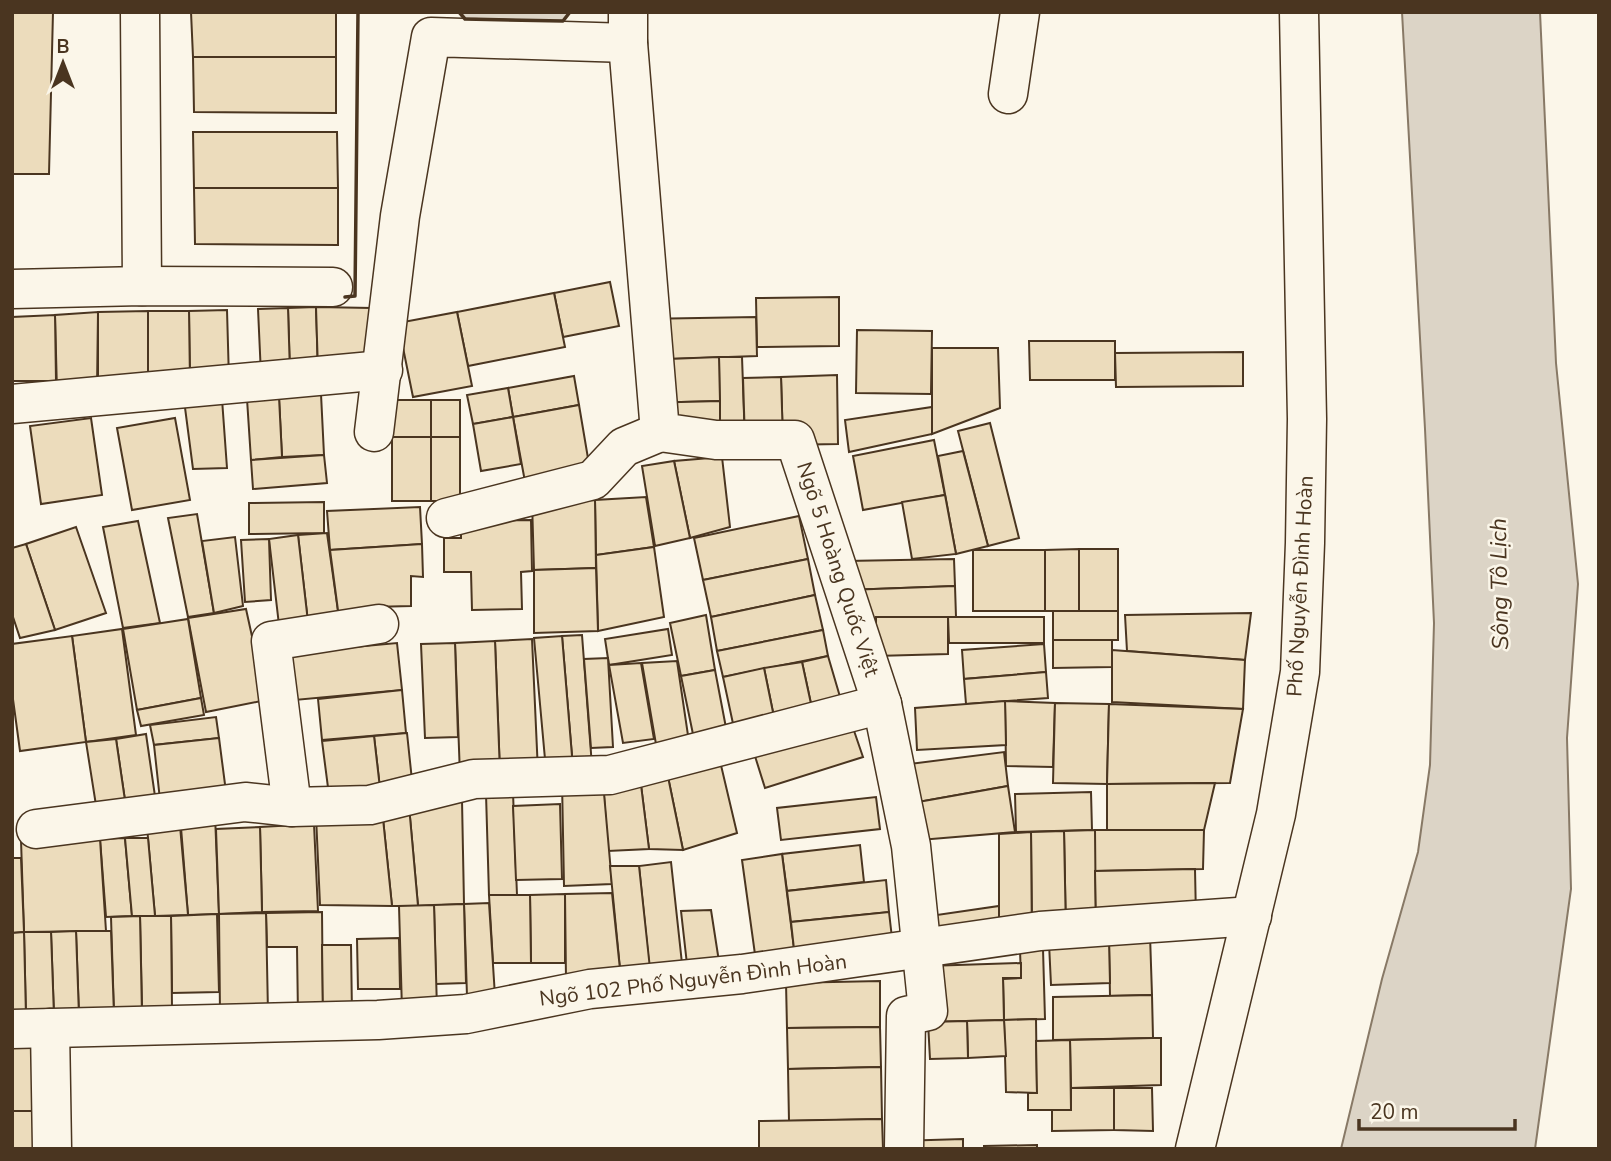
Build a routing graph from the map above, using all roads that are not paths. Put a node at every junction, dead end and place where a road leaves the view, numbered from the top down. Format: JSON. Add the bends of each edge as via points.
{"nodes":[{"id":1,"x":140,"y":12,"type":"edge"},
{"id":2,"x":1020,"y":12,"type":"edge"},
{"id":3,"x":1299,"y":12,"type":"edge"},
{"id":4,"x":431,"y":25,"type":"edge"},
{"id":5,"x":628,"y":28,"type":"edge"},
{"id":6,"x":1008,"y":94,"type":"dead end"},
{"id":7,"x":142,"y":286,"type":"junction"},
{"id":8,"x":333,"y":287,"type":"dead end"},
{"id":9,"x":12,"y":289,"type":"edge"},
{"id":10,"x":383,"y":370,"type":"junction"},
{"id":11,"x":12,"y":404,"type":"edge"},
{"id":12,"x":374,"y":432,"type":"dead end"},
{"id":13,"x":660,"y":432,"type":"junction"},
{"id":14,"x":446,"y":518,"type":"dead end"},
{"id":15,"x":379,"y":624,"type":"dead end"},
{"id":16,"x":882,"y":704,"type":"junction"},
{"id":17,"x":292,"y":807,"type":"junction"},
{"id":18,"x":36,"y":828,"type":"dead end"},
{"id":19,"x":1252,"y":916,"type":"junction"},
{"id":20,"x":923,"y":950,"type":"junction"},
{"id":21,"x":50,"y":1028,"type":"junction"},
{"id":22,"x":12,"y":1029,"type":"edge"},
{"id":23,"x":52,"y":1149,"type":"edge"},
{"id":24,"x":904,"y":1149,"type":"edge"},
{"id":25,"x":1195,"y":1149,"type":"edge"}],
"edges":[{"from":1,"to":7,"type":"main road"},
{"from":2,"to":6,"type":"main road"},
{"from":3,"to":19,"type":"main road","name":"Phố Nguyễn Đình Hoàn","via":[[1307,419],[1300,672],[1276,814]]},
{"from":4,"to":5,"type":"main road"},
{"from":4,"to":10,"type":"main road","via":[[400,216]]},
{"from":5,"to":13,"type":"main road"},
{"from":7,"to":8,"type":"main road"},
{"from":7,"to":9,"type":"main road"},
{"from":10,"to":11,"type":"main road"},
{"from":10,"to":12,"type":"main road"},
{"from":13,"to":14,"type":"main road","via":[[624,447],[593,480]]},
{"from":13,"to":16,"type":"main road","name":"Ngõ 5 Hoàng Quốc Việt","via":[[716,440],[795,440]]},
{"from":15,"to":17,"type":"main road","via":[[271,641]]},
{"from":16,"to":17,"type":"main road","via":[[610,775],[474,779],[370,805]]},
{"from":16,"to":20,"type":"main road","name":"Ngõ 5 Hoàng Quốc Việt","via":[[911,846]]},
{"from":17,"to":18,"type":"main road","via":[[244,802]]},
{"from":19,"to":20,"type":"main road","name":"Ngõ 102 Phố Nguyễn Đình Hoàn","via":[[1040,932]]},
{"from":19,"to":25,"type":"main road","name":"Phố Nguyễn Đình Hoàn"},
{"from":20,"to":21,"type":"main road","name":"Ngõ 102 Phố Nguyễn Đình Hoàn","via":[[590,989],[466,1014]]},
{"from":20,"to":24,"type":"main road","name":"Ngõ 5 Hoàng Quốc Việt","via":[[928,1011],[906,1016]]},
{"from":21,"to":22,"type":"main road","name":"Ngõ 102 Phố Nguyễn Đình Hoàn"},
{"from":21,"to":23,"type":"main road"}]}
